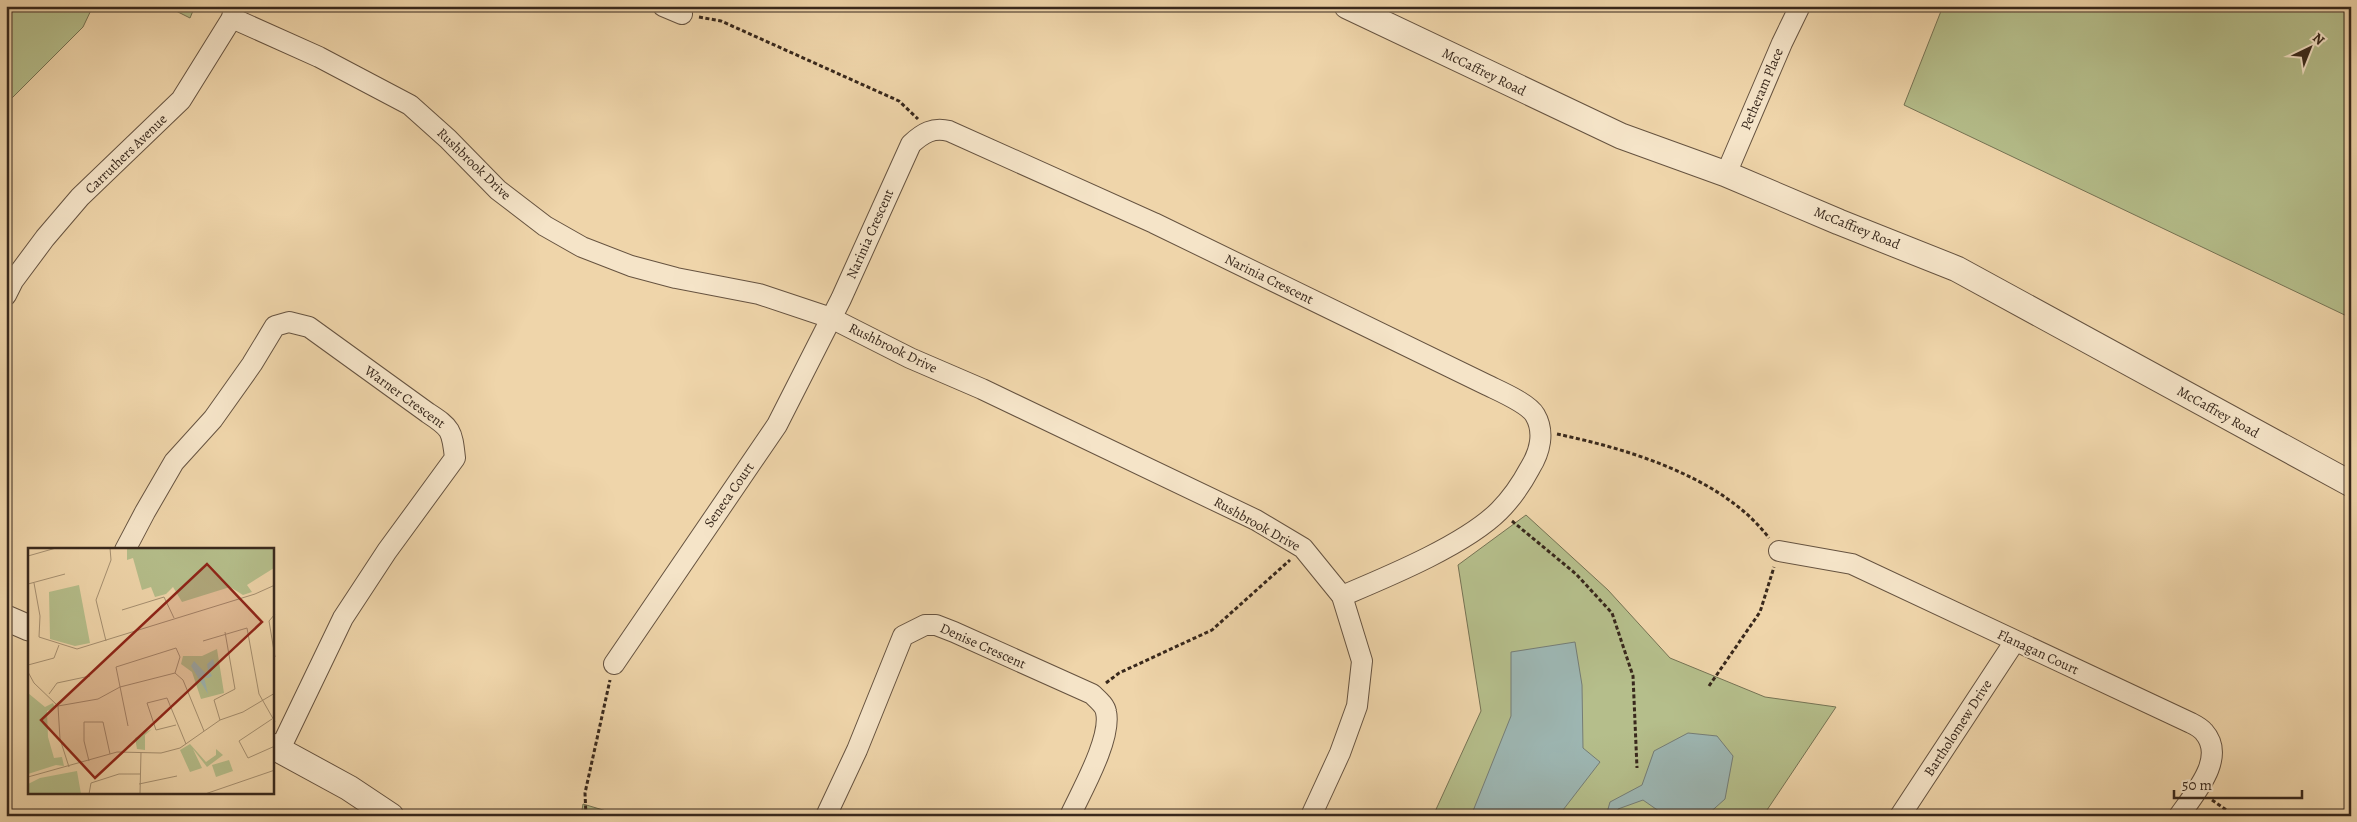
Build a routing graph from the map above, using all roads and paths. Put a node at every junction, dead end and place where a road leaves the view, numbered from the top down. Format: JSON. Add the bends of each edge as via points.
{"nodes":[{"id":1,"x":663,"y":6,"type":"edge"},
{"id":2,"x":1348,"y":6,"type":"edge"},
{"id":3,"x":1800,"y":6,"type":"edge"},
{"id":4,"x":233,"y":12,"type":"edge"},
{"id":5,"x":682,"y":14,"type":"joint"},
{"id":6,"x":931,"y":131,"type":"junction"},
{"id":7,"x":1726,"y":174,"type":"junction"},
{"id":8,"x":6,"y":294,"type":"edge"},
{"id":9,"x":832,"y":318,"type":"junction"},
{"id":10,"x":1541,"y":431,"type":"junction"},
{"id":11,"x":2351,"y":484,"type":"edge"},
{"id":12,"x":1500,"y":511,"type":"junction"},
{"id":13,"x":127,"y":548,"type":"edge"},
{"id":14,"x":1303,"y":548,"type":"junction"},
{"id":15,"x":1779,"y":551,"type":"junction"},
{"id":16,"x":1342,"y":596,"type":"junction"},
{"id":17,"x":6,"y":618,"type":"edge"},
{"id":18,"x":28,"y":628,"type":"edge"},
{"id":19,"x":2015,"y":641,"type":"junction"},
{"id":20,"x":614,"y":664,"type":"joint"},
{"id":21,"x":1709,"y":686,"type":"dead end"},
{"id":22,"x":1092,"y":694,"type":"junction"},
{"id":23,"x":276,"y":747,"type":"edge"},
{"id":24,"x":1636,"y":768,"type":"dead end"},
{"id":25,"x":2197,"y":790,"type":"junction"},
{"id":26,"x":390,"y":816,"type":"edge"},
{"id":27,"x":586,"y":816,"type":"edge"},
{"id":28,"x":826,"y":816,"type":"edge"},
{"id":29,"x":1070,"y":816,"type":"edge"},
{"id":30,"x":1311,"y":816,"type":"edge"},
{"id":31,"x":1900,"y":816,"type":"edge"},
{"id":32,"x":2179,"y":816,"type":"edge"},
{"id":33,"x":2235,"y":816,"type":"edge"}],
"edges":[{"from":1,"to":5,"type":"street"},
{"from":2,"to":7,"type":"street","name":"McCaffrey Road","via":[[1621,136]]},
{"from":3,"to":7,"type":"street","name":"Petheram Place"},
{"from":4,"to":8,"type":"street","name":"Carruthers Avenue","via":[[181,100],[80,197],[45,238]]},
{"from":4,"to":9,"type":"street","name":"Rushbrook Drive","via":[[410,105],[498,190],[545,226],[582,247],[631,266],[759,294]]},
{"from":5,"to":6,"type":"path","via":[[721,21],[899,101]]},
{"from":6,"to":9,"type":"street","name":"Narinia Crescent","via":[[922,133],[906,153]]},
{"from":6,"to":10,"type":"street","name":"Narinia Crescent","via":[[949,131],[1154,223],[1487,385],[1534,413]]},
{"from":7,"to":11,"type":"street","name":"McCaffrey Road","via":[[1957,269]]},
{"from":9,"to":14,"type":"street","name":"Rushbrook Drive","via":[[910,358],[1256,520]]},
{"from":9,"to":20,"type":"street","name":"Seneca Court","via":[[777,425]]},
{"from":10,"to":12,"type":"street","via":[[1536,458]]},
{"from":10,"to":15,"type":"path","via":[[1582,440],[1664,466],[1720,494],[1758,523]]},
{"from":12,"to":16,"type":"street","via":[[1482,526],[1441,550]]},
{"from":12,"to":24,"type":"path","via":[[1576,574],[1612,613],[1633,676]]},
{"from":13,"to":23,"type":"street","name":"Warner Crescent","via":[[174,462],[213,419],[275,326],[289,322],[309,327],[448,426],[455,458],[343,618]]},
{"from":14,"to":16,"type":"street","name":"Rushbrook Drive"},
{"from":14,"to":22,"type":"path","via":[[1212,630],[1119,673]]},
{"from":15,"to":19,"type":"street","name":"Flanagan Court","via":[[1852,564]]},
{"from":15,"to":21,"type":"path","via":[[1760,612]]},
{"from":16,"to":30,"type":"street","name":"Rushbrook Drive","via":[[1362,661],[1357,706]]},
{"from":17,"to":18,"type":"street"},
{"from":19,"to":25,"type":"street","name":"Flanagan Court","via":[[2204,732],[2212,746],[2212,760]]},
{"from":19,"to":31,"type":"street","name":"Bartholomew Drive"},
{"from":20,"to":27,"type":"path","via":[[585,793]]},
{"from":22,"to":28,"type":"street","name":"Denise Crescent","via":[[954,632],[936,625],[925,625],[903,636]]},
{"from":22,"to":29,"type":"street","via":[[1103,705],[1107,726],[1100,752]]},
{"from":23,"to":26,"type":"street","via":[[349,788]]},
{"from":25,"to":32,"type":"street","name":"Flanagan Court"},
{"from":25,"to":33,"type":"path"}]}
